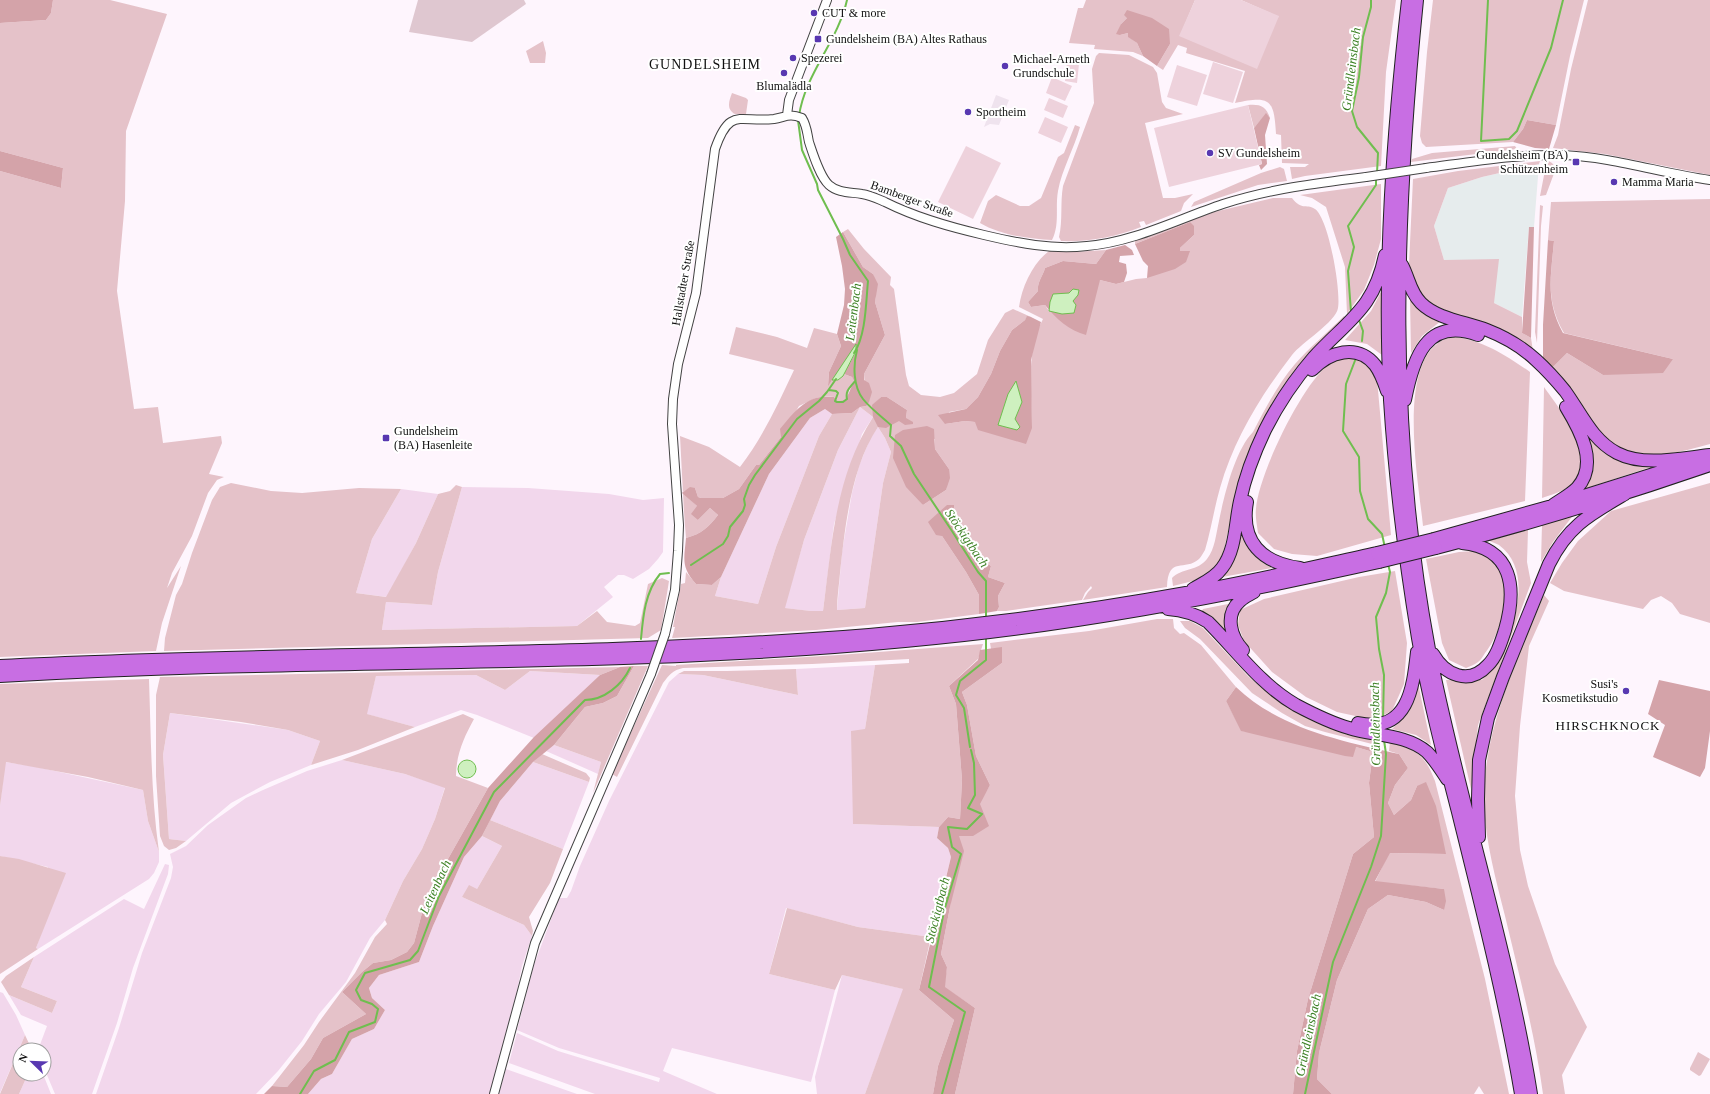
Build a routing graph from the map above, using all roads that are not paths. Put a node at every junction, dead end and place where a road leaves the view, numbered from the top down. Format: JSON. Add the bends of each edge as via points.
{"nodes":[{"id":1,"x":827,"y":0,"type":"edge"},
{"id":2,"x":1408,"y":0,"type":"edge"},
{"id":3,"x":1417,"y":0,"type":"edge"},
{"id":4,"x":794,"y":116,"type":"junction"},
{"id":5,"x":1710,"y":180,"type":"edge"},
{"id":6,"x":1391,"y":224,"type":"junction"},
{"id":7,"x":1398,"y":259,"type":"junction"},
{"id":8,"x":1526,"y":357,"type":"junction"},
{"id":9,"x":1550,"y":379,"type":"junction"},
{"id":10,"x":1390,"y":401,"type":"junction"},
{"id":11,"x":1401,"y":426,"type":"junction"},
{"id":12,"x":1710,"y":455,"type":"edge"},
{"id":13,"x":1710,"y":465,"type":"edge"},
{"id":14,"x":1625,"y":494,"type":"junction"},
{"id":15,"x":1549,"y":510,"type":"junction"},
{"id":16,"x":1519,"y":521,"type":"junction"},
{"id":17,"x":1457,"y":542,"type":"junction"},
{"id":18,"x":1435,"y":544,"type":"junction"},
{"id":19,"x":1378,"y":558,"type":"junction"},
{"id":20,"x":1307,"y":569,"type":"junction"},
{"id":21,"x":1258,"y":589,"type":"junction"},
{"id":22,"x":1186,"y":600,"type":"junction"},
{"id":23,"x":1158,"y":605,"type":"junction"},
{"id":24,"x":900,"y":637,"type":"junction"},
{"id":25,"x":1418,"y":639,"type":"junction"},
{"id":26,"x":1429,"y":648,"type":"junction"},
{"id":27,"x":0,"y":666,"type":"edge"},
{"id":28,"x":0,"y":676,"type":"edge"},
{"id":29,"x":1377,"y":730,"type":"junction"},
{"id":30,"x":1451,"y":786,"type":"junction"},
{"id":31,"x":1482,"y":867,"type":"junction"},
{"id":32,"x":494,"y":1094,"type":"edge"},
{"id":33,"x":1522,"y":1094,"type":"edge"},
{"id":34,"x":1531,"y":1094,"type":"edge"}],
"edges":[{"from":1,"to":4,"type":"street","via":[[789,100]]},
{"from":2,"to":6,"type":"highway","via":[[1397,112]]},
{"from":3,"to":7,"type":"highway"},
{"from":4,"to":5,"type":"street","name":"Bamberger Straße","bridge":true,"via":[[806,126],[816,161],[827,184],[834,189],[869,196],[928,221],[1023,244],[1069,247],[1107,244],[1254,195],[1307,185],[1524,156],[1578,156]]},
{"from":4,"to":32,"type":"street","name":"Hallstadter Straße","bridge":true,"via":[[732,121],[724,129],[715,149],[696,293],[678,364],[673,399],[678,551],[675,590],[665,634],[651,674],[535,943]]},
{"from":6,"to":10,"type":"highway"},
{"from":6,"to":22,"type":"highway","via":[[1379,275],[1366,304],[1297,378],[1265,430],[1244,484],[1228,559],[1216,575]]},
{"from":7,"to":8,"type":"highway","via":[[1412,292],[1429,310],[1504,338]]},
{"from":7,"to":11,"type":"highway"},
{"from":8,"to":9,"type":"highway"},
{"from":8,"to":11,"type":"highway","via":[[1476,335],[1455,330],[1437,334],[1424,344],[1415,361]]},
{"from":9,"to":12,"type":"highway","via":[[1598,439],[1617,453],[1645,460]]},
{"from":9,"to":15,"type":"highway","via":[[1574,421],[1585,444],[1587,456],[1586,470],[1580,484]]},
{"from":10,"to":20,"type":"highway","via":[[1374,364],[1361,355],[1342,351],[1332,355],[1313,369],[1290,400],[1262,453],[1247,504],[1247,529],[1251,540],[1261,554],[1274,561]]},
{"from":10,"to":25,"type":"highway","via":[[1395,476]]},
{"from":11,"to":26,"type":"highway","via":[[1411,528]]},
{"from":12,"to":15,"type":"highway"},
{"from":13,"to":14,"type":"highway"},
{"from":14,"to":15,"type":"highway"},
{"from":14,"to":31,"type":"highway","via":[[1579,523],[1557,549],[1495,697],[1480,760],[1478,799]]},
{"from":15,"to":16,"type":"highway"},
{"from":16,"to":17,"type":"highway"},
{"from":16,"to":18,"type":"highway"},
{"from":17,"to":18,"type":"highway"},
{"from":17,"to":26,"type":"highway","via":[[1484,548],[1504,564],[1511,589],[1508,620],[1502,640],[1488,665],[1473,675],[1459,676],[1446,671]]},
{"from":18,"to":19,"type":"highway","bridge":true},
{"from":19,"to":20,"type":"highway"},
{"from":19,"to":21,"type":"highway"},
{"from":20,"to":22,"type":"highway"},
{"from":21,"to":22,"type":"highway"},
{"from":21,"to":29,"type":"highway","via":[[1240,601],[1232,616],[1231,630],[1243,650],[1264,673],[1296,696],[1316,707]]},
{"from":22,"to":23,"type":"highway"},
{"from":22,"to":23,"type":"highway"},
{"from":22,"to":29,"type":"highway","via":[[1271,688],[1324,719],[1349,728]]},
{"from":23,"to":24,"type":"highway","via":[[975,630]]},
{"from":24,"to":27,"type":"highway","via":[[591,650],[203,658]]},
{"from":24,"to":28,"type":"highway","via":[[750,653]]},
{"from":25,"to":29,"type":"highway","via":[[1409,697],[1401,712]]},
{"from":25,"to":30,"type":"highway"},
{"from":26,"to":31,"type":"highway"},
{"from":29,"to":30,"type":"highway","via":[[1412,743],[1427,753]]},
{"from":30,"to":33,"type":"highway","via":[[1499,982]]},
{"from":31,"to":34,"type":"highway","via":[[1518,1021]]}]}
